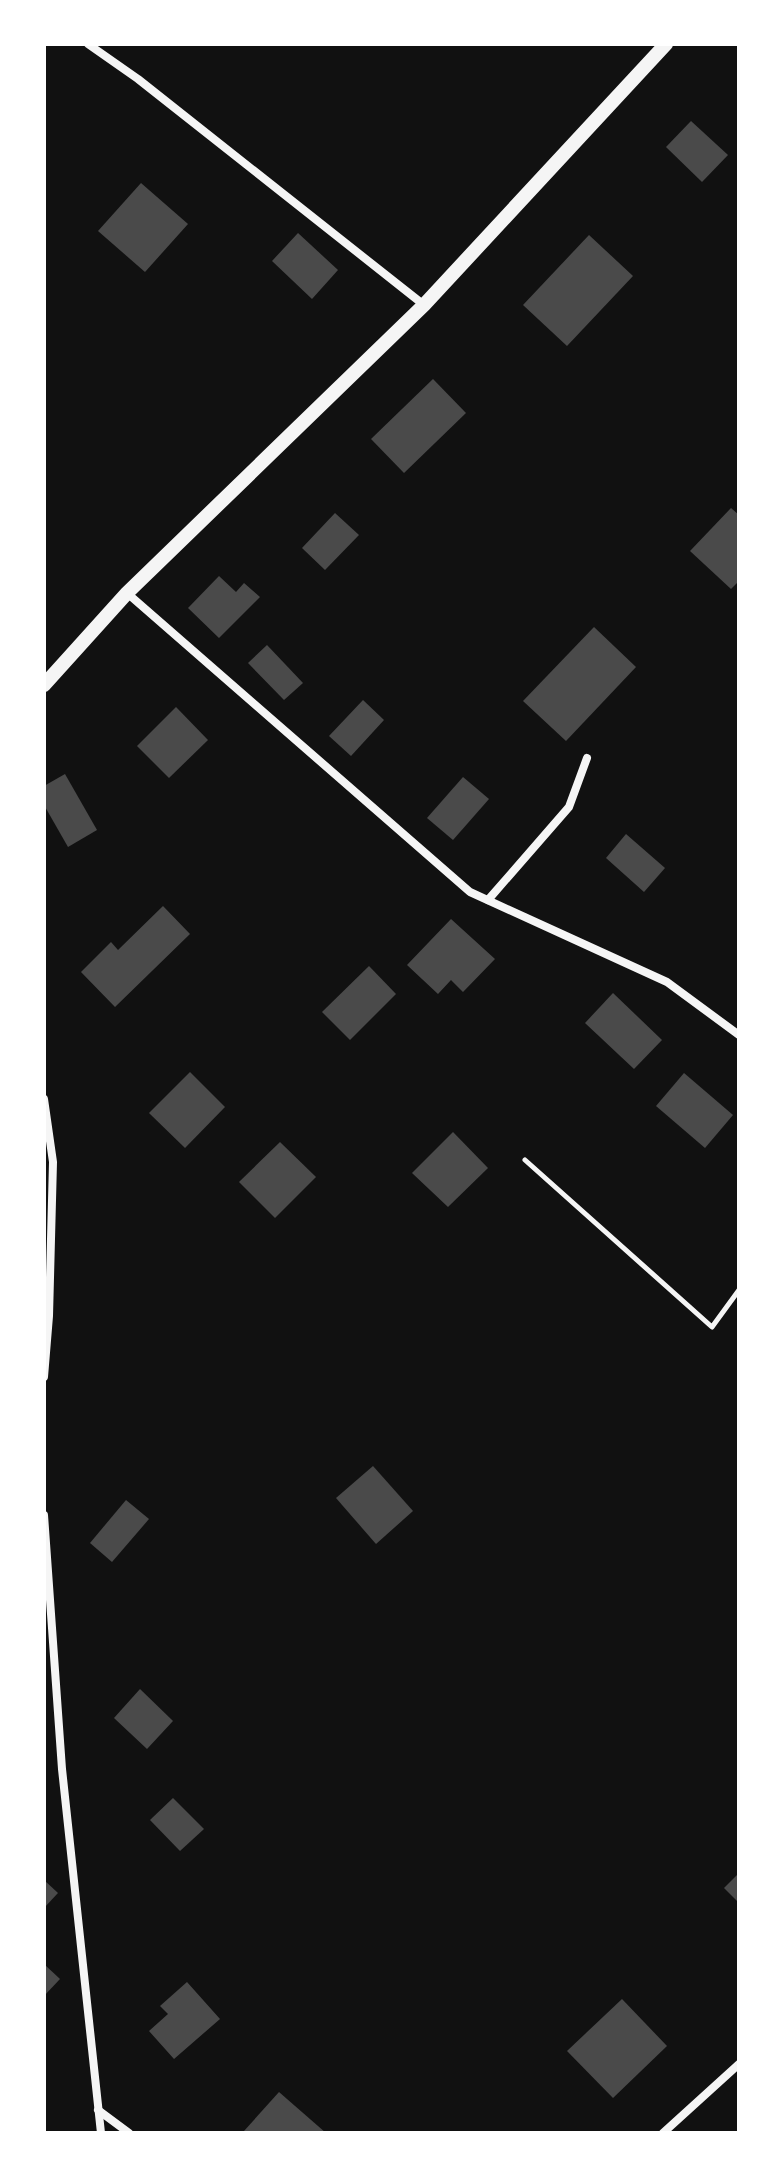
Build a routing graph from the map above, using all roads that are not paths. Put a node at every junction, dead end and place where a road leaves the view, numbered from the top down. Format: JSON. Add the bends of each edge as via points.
{"nodes":[{"id":1,"x":88,"y":44,"type":"edge"},
{"id":2,"x":666,"y":44,"type":"edge"},
{"id":3,"x":424,"y":305,"type":"junction"},
{"id":4,"x":127,"y":593,"type":"junction"},
{"id":5,"x":44,"y":685,"type":"edge"},
{"id":6,"x":587,"y":758,"type":"dead end"},
{"id":7,"x":488,"y":900,"type":"junction"},
{"id":8,"x":739,"y":1035,"type":"edge"},
{"id":9,"x":44,"y":1099,"type":"edge"},
{"id":10,"x":46,"y":1319,"type":"edge"},
{"id":11,"x":44,"y":1377,"type":"edge"},
{"id":12,"x":44,"y":1515,"type":"edge"},
{"id":13,"x":739,"y":2064,"type":"edge"},
{"id":14,"x":98,"y":2110,"type":"junction"},
{"id":15,"x":101,"y":2133,"type":"edge"},
{"id":16,"x":129,"y":2133,"type":"edge"},
{"id":17,"x":663,"y":2133,"type":"edge"}],
"edges":[{"from":1,"to":3,"type":"street"},
{"from":2,"to":3,"type":"street"},
{"from":3,"to":4,"type":"street"},
{"from":4,"to":5,"type":"street"},
{"from":4,"to":7,"type":"street","via":[[470,892]]},
{"from":6,"to":7,"type":"street","via":[[569,807]]},
{"from":7,"to":8,"type":"street","via":[[667,982]]},
{"from":9,"to":10,"type":"street","via":[[53,1162]]},
{"from":10,"to":11,"type":"street"},
{"from":12,"to":14,"type":"street","via":[[62,1769]]},
{"from":13,"to":17,"type":"street"},
{"from":14,"to":15,"type":"street"},
{"from":14,"to":16,"type":"street"}]}
